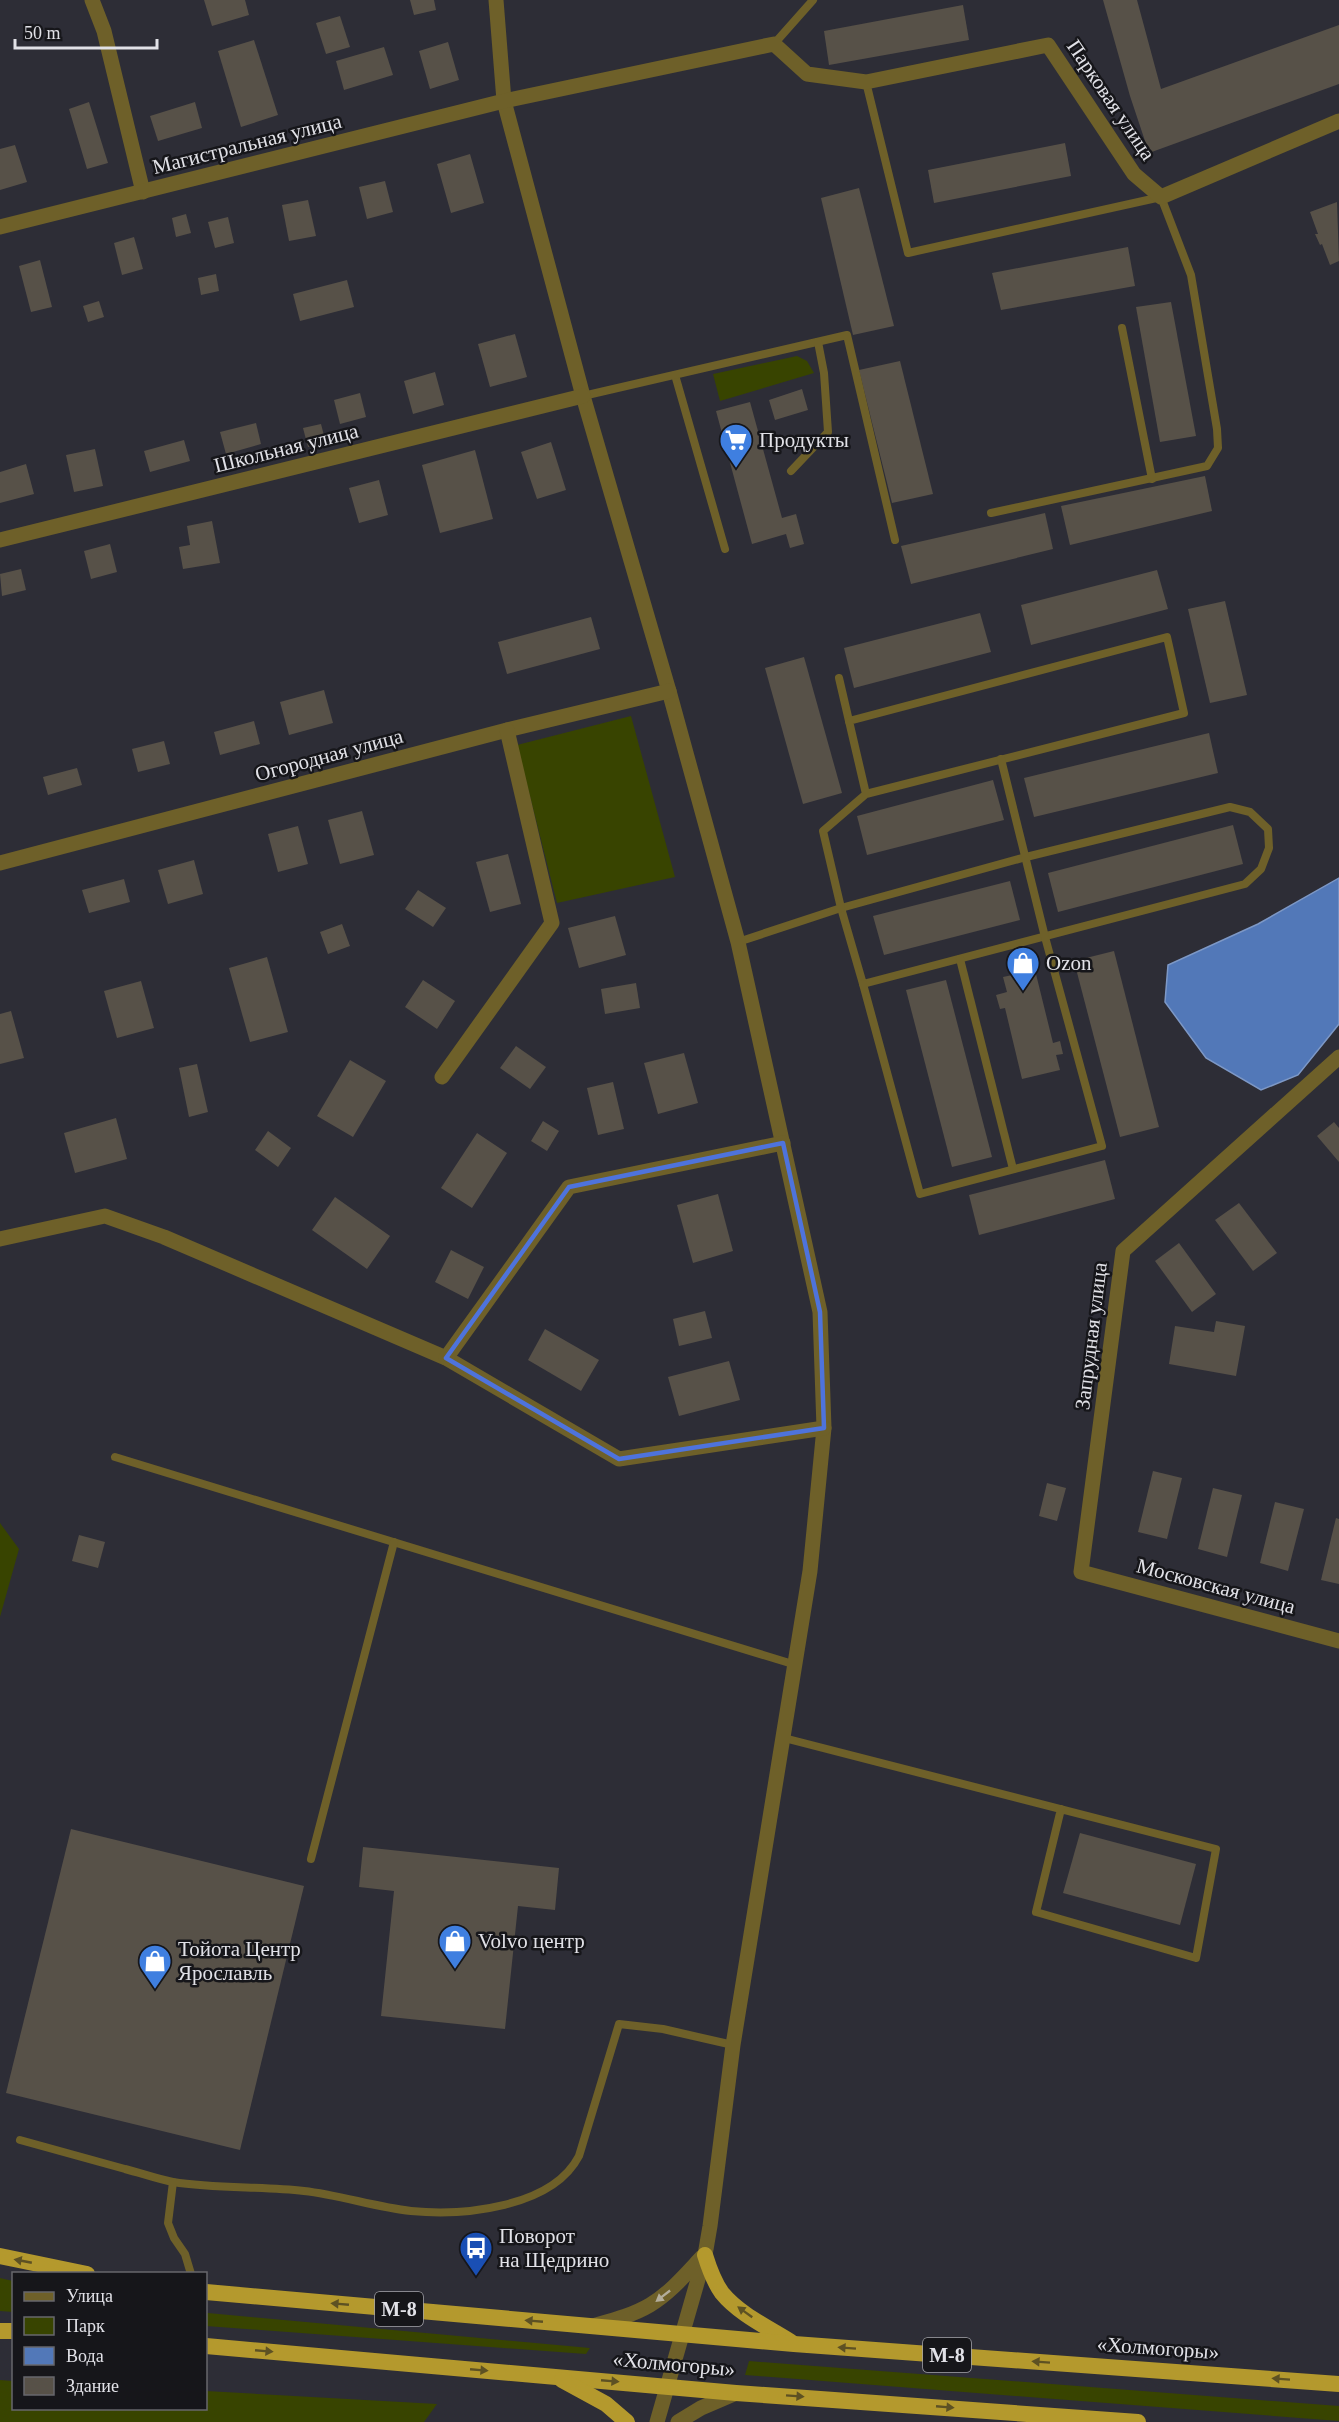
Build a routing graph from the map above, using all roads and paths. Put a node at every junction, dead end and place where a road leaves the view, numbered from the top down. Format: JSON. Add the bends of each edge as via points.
{"nodes":[{"id":1,"x":92,"y":0,"type":"edge"},
{"id":2,"x":496,"y":0,"type":"edge"},
{"id":3,"x":813,"y":0,"type":"edge"},
{"id":4,"x":774,"y":44,"type":"junction"},
{"id":5,"x":866,"y":82,"type":"junction"},
{"id":6,"x":504,"y":101,"type":"junction"},
{"id":7,"x":1339,"y":121,"type":"edge"},
{"id":8,"x":143,"y":192,"type":"junction"},
{"id":9,"x":1161,"y":197,"type":"junction"},
{"id":10,"x":0,"y":227,"type":"edge"},
{"id":11,"x":1122,"y":328,"type":"dead end"},
{"id":12,"x":818,"y":342,"type":"junction"},
{"id":13,"x":675,"y":375,"type":"junction"},
{"id":14,"x":583,"y":396,"type":"junction"},
{"id":15,"x":791,"y":471,"type":"dead end"},
{"id":16,"x":1152,"y":479,"type":"junction"},
{"id":17,"x":991,"y":513,"type":"dead end"},
{"id":18,"x":0,"y":540,"type":"edge"},
{"id":19,"x":896,"y":540,"type":"dead end"},
{"id":20,"x":725,"y":549,"type":"dead end"},
{"id":21,"x":839,"y":678,"type":"dead end"},
{"id":22,"x":669,"y":691,"type":"junction"},
{"id":23,"x":849,"y":721,"type":"junction"},
{"id":24,"x":507,"y":730,"type":"junction"},
{"id":25,"x":1002,"y":759,"type":"junction"},
{"id":26,"x":866,"y":794,"type":"junction"},
{"id":27,"x":1026,"y":858,"type":"junction"},
{"id":28,"x":0,"y":862,"type":"edge"},
{"id":29,"x":841,"y":908,"type":"junction"},
{"id":30,"x":1045,"y":937,"type":"junction"},
{"id":31,"x":738,"y":942,"type":"junction"},
{"id":32,"x":960,"y":959,"type":"junction"},
{"id":33,"x":863,"y":984,"type":"junction"},
{"id":34,"x":1339,"y":1057,"type":"edge"},
{"id":35,"x":442,"y":1077,"type":"dead end"},
{"id":36,"x":783,"y":1143,"type":"junction"},
{"id":37,"x":1013,"y":1169,"type":"junction"},
{"id":38,"x":0,"y":1239,"type":"edge"},
{"id":39,"x":446,"y":1358,"type":"junction"},
{"id":40,"x":824,"y":1428,"type":"junction"},
{"id":41,"x":115,"y":1457,"type":"dead end"},
{"id":42,"x":394,"y":1542,"type":"junction"},
{"id":43,"x":1081,"y":1572,"type":"joint"},
{"id":44,"x":1339,"y":1641,"type":"edge"},
{"id":45,"x":796,"y":1665,"type":"junction"},
{"id":46,"x":784,"y":1738,"type":"junction"},
{"id":47,"x":1061,"y":1809,"type":"junction"},
{"id":48,"x":311,"y":1859,"type":"dead end"},
{"id":49,"x":733,"y":2045,"type":"junction"},
{"id":50,"x":20,"y":2140,"type":"dead end"},
{"id":51,"x":173,"y":2182,"type":"junction"},
{"id":52,"x":705,"y":2255,"type":"junction"},
{"id":53,"x":0,"y":2256,"type":"edge"},
{"id":54,"x":77,"y":2272,"type":"edge"},
{"id":55,"x":190,"y":2272,"type":"edge"},
{"id":56,"x":207,"y":2292,"type":"edge"},
{"id":57,"x":593,"y":2326,"type":"junction"},
{"id":58,"x":682,"y":2334,"type":"junction"},
{"id":59,"x":795,"y":2344,"type":"junction"},
{"id":60,"x":207,"y":2346,"type":"edge"},
{"id":61,"x":553,"y":2376,"type":"junction"},
{"id":62,"x":1339,"y":2384,"type":"edge"},
{"id":63,"x":667,"y":2386,"type":"junction"},
{"id":64,"x":736,"y":2393,"type":"junction"},
{"id":65,"x":627,"y":2422,"type":"edge"},
{"id":66,"x":657,"y":2422,"type":"edge"},
{"id":67,"x":678,"y":2422,"type":"edge"},
{"id":68,"x":1138,"y":2422,"type":"edge"}],
"edges":[{"from":1,"to":8,"type":"street","via":[[104,31]]},
{"from":2,"to":6,"type":"street"},
{"from":3,"to":4,"type":"lane"},
{"from":4,"to":5,"type":"street","via":[[807,74]]},
{"from":4,"to":6,"type":"street","name":"Магистральная улица"},
{"from":5,"to":9,"type":"street","name":"Парковая улица","via":[[1048,45],[1134,174]]},
{"from":5,"to":9,"type":"lane","via":[[908,252]]},
{"from":6,"to":8,"type":"street","name":"Магистральная улица"},
{"from":6,"to":14,"type":"street"},
{"from":7,"to":9,"type":"street"},
{"from":8,"to":10,"type":"street","name":"Магистральная улица"},
{"from":9,"to":16,"type":"lane","via":[[1191,275],[1218,448],[1207,466]]},
{"from":11,"to":16,"type":"lane"},
{"from":12,"to":13,"type":"lane"},
{"from":12,"to":15,"type":"lane","via":[[828,432]]},
{"from":12,"to":19,"type":"lane","via":[[847,335]]},
{"from":13,"to":14,"type":"lane"},
{"from":13,"to":20,"type":"lane"},
{"from":14,"to":18,"type":"street","name":"Школьная улица"},
{"from":14,"to":22,"type":"street"},
{"from":16,"to":17,"type":"lane"},
{"from":21,"to":23,"type":"lane"},
{"from":22,"to":24,"type":"street","name":"Огородная улица"},
{"from":22,"to":31,"type":"street"},
{"from":23,"to":25,"type":"lane","via":[[1167,637],[1184,713]]},
{"from":23,"to":26,"type":"lane"},
{"from":24,"to":28,"type":"street","name":"Огородная улица"},
{"from":24,"to":35,"type":"street","via":[[552,923]]},
{"from":25,"to":26,"type":"lane"},
{"from":25,"to":27,"type":"lane"},
{"from":26,"to":29,"type":"lane","via":[[823,831]]},
{"from":27,"to":29,"type":"lane"},
{"from":27,"to":30,"type":"lane"},
{"from":27,"to":30,"type":"lane","via":[[1230,807],[1251,812],[1268,830],[1269,848],[1261,869],[1245,884]]},
{"from":29,"to":31,"type":"lane"},
{"from":29,"to":33,"type":"lane"},
{"from":30,"to":32,"type":"lane"},
{"from":30,"to":37,"type":"lane","via":[[1102,1146]]},
{"from":31,"to":36,"type":"street"},
{"from":32,"to":33,"type":"lane"},
{"from":32,"to":37,"type":"lane"},
{"from":33,"to":37,"type":"lane","via":[[920,1194]]},
{"from":34,"to":43,"type":"street","name":"Запрудная улица","via":[[1123,1251]]},
{"from":36,"to":39,"type":"street","via":[[569,1187]]},
{"from":36,"to":40,"type":"street","via":[[820,1312]]},
{"from":38,"to":39,"type":"street","via":[[105,1216],[164,1237]]},
{"from":39,"to":40,"type":"street","via":[[619,1459]]},
{"from":40,"to":45,"type":"street"},
{"from":41,"to":42,"type":"lane"},
{"from":42,"to":45,"type":"lane"},
{"from":42,"to":48,"type":"lane"},
{"from":43,"to":44,"type":"street","name":"Московская улица"},
{"from":45,"to":46,"type":"street"},
{"from":46,"to":47,"type":"lane"},
{"from":46,"to":49,"type":"street"},
{"from":47,"to":47,"type":"lane","via":[[1216,1849],[1196,1958],[1036,1911]]},
{"from":49,"to":51,"type":"lane","via":[[663,2029],[619,2024],[572,2169],[556,2183],[519,2201],[458,2211],[412,2211],[305,2191]]},
{"from":49,"to":52,"type":"street"},
{"from":50,"to":51,"type":"lane"},
{"from":51,"to":55,"type":"lane","via":[[168,2223]]},
{"from":52,"to":57,"type":"street","one_way":true,"via":[[650,2305]]},
{"from":52,"to":58,"type":"street"},
{"from":59,"to":52,"type":"highway","one_way":true,"via":[[724,2295],[713,2279]]},
{"from":54,"to":53,"type":"highway","one_way":true},
{"from":57,"to":56,"type":"highway","name":"«Холмогоры»","number":"М-8","one_way":true},
{"from":57,"to":58,"type":"highway","name":"«Холмогоры»","number":"М-8"},
{"from":58,"to":59,"type":"highway","number":"М-8"},
{"from":58,"to":63,"type":"street"},
{"from":62,"to":59,"type":"highway","name":"«Холмогоры»","number":"М-8","one_way":true},
{"from":60,"to":61,"type":"highway","name":"«Холмогоры»","one_way":true},
{"from":61,"to":63,"type":"highway","name":"«Холмогоры»","one_way":true},
{"from":61,"to":65,"type":"highway","via":[[617,2411]]},
{"from":63,"to":64,"type":"highway","name":"«Холмогоры»"},
{"from":63,"to":66,"type":"street"},
{"from":64,"to":67,"type":"street"},
{"from":64,"to":68,"type":"highway","name":"«Холмогоры»","one_way":true}]}
